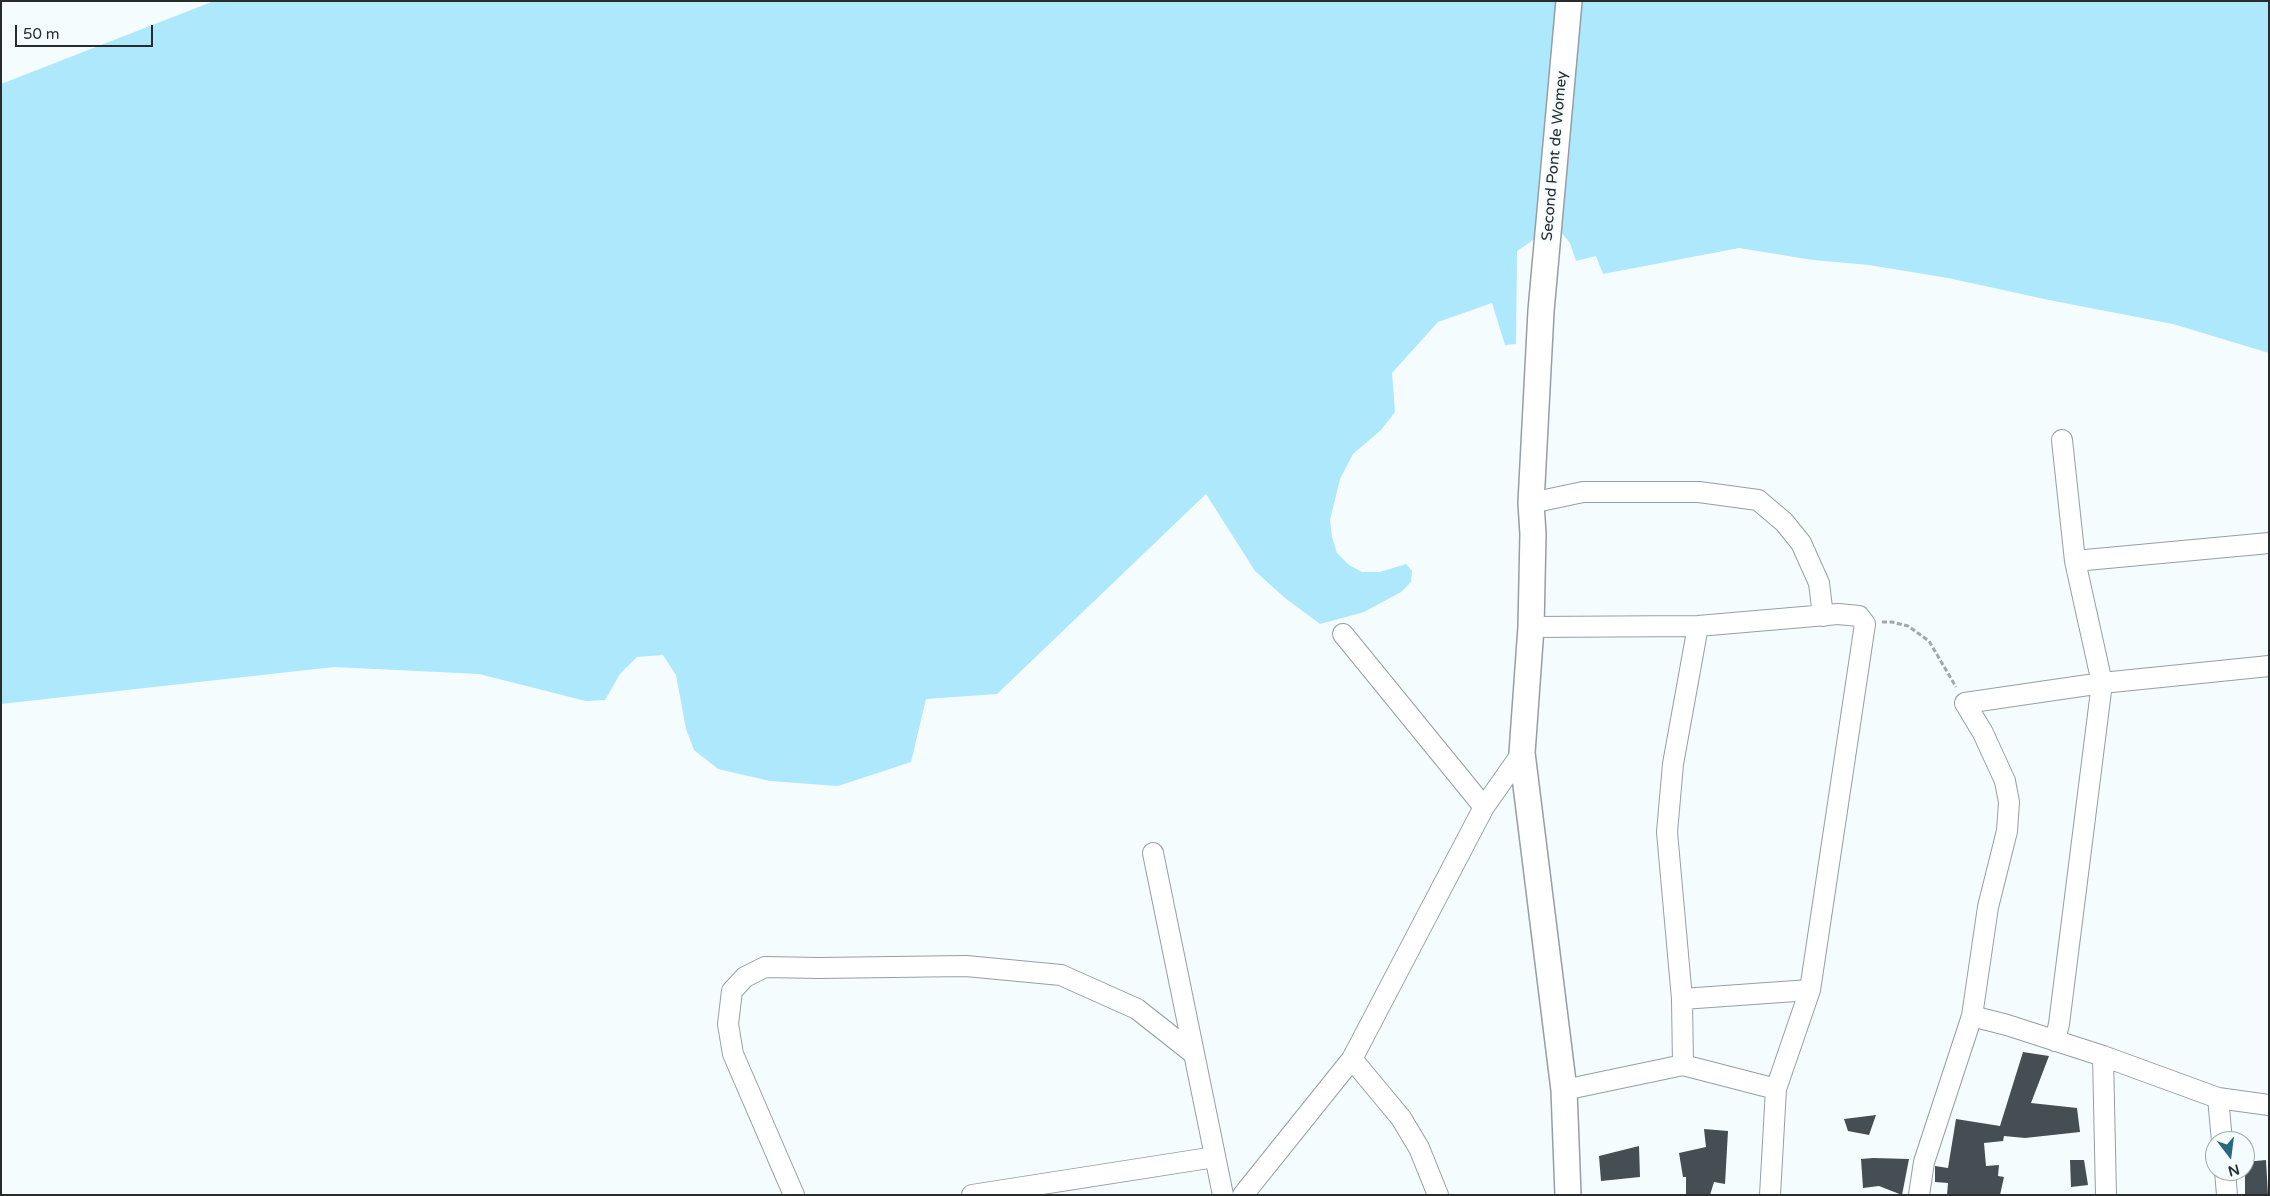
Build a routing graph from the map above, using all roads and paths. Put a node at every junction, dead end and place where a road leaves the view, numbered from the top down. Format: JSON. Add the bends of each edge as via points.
{"nodes":[{"id":1,"x":1569,"y":1,"type":"edge"},
{"id":2,"x":2062,"y":440,"type":"dead end"},
{"id":3,"x":1531,"y":503,"type":"junction"},
{"id":4,"x":2269,"y":543,"type":"edge"},
{"id":5,"x":2075,"y":561,"type":"junction"},
{"id":6,"x":1823,"y":616,"type":"junction"},
{"id":7,"x":1865,"y":624,"type":"junction"},
{"id":8,"x":1698,"y":626,"type":"junction"},
{"id":9,"x":1532,"y":627,"type":"junction"},
{"id":10,"x":1343,"y":634,"type":"dead end"},
{"id":11,"x":2269,"y":666,"type":"edge"},
{"id":12,"x":2102,"y":684,"type":"junction"},
{"id":13,"x":1965,"y":703,"type":"junction"},
{"id":14,"x":1522,"y":753,"type":"junction"},
{"id":15,"x":1484,"y":807,"type":"junction"},
{"id":16,"x":1153,"y":853,"type":"dead end"},
{"id":17,"x":1810,"y":990,"type":"junction"},
{"id":18,"x":1682,"y":999,"type":"junction"},
{"id":19,"x":1972,"y":1016,"type":"junction"},
{"id":20,"x":2055,"y":1041,"type":"junction"},
{"id":21,"x":1194,"y":1054,"type":"junction"},
{"id":22,"x":2103,"y":1056,"type":"junction"},
{"id":23,"x":1352,"y":1059,"type":"junction"},
{"id":24,"x":1683,"y":1064,"type":"junction"},
{"id":25,"x":1776,"y":1089,"type":"junction"},
{"id":26,"x":1564,"y":1090,"type":"junction"},
{"id":27,"x":2218,"y":1098,"type":"junction"},
{"id":28,"x":2269,"y":1105,"type":"edge"},
{"id":29,"x":2221,"y":1131,"type":"edge"},
{"id":30,"x":1215,"y":1157,"type":"junction"},
{"id":31,"x":2226,"y":1181,"type":"edge"},
{"id":32,"x":794,"y":1195,"type":"edge"},
{"id":33,"x":972,"y":1195,"type":"edge"},
{"id":34,"x":1222,"y":1195,"type":"edge"},
{"id":35,"x":1243,"y":1195,"type":"edge"},
{"id":36,"x":1438,"y":1195,"type":"edge"},
{"id":37,"x":1568,"y":1195,"type":"edge"},
{"id":38,"x":1770,"y":1195,"type":"edge"},
{"id":39,"x":1919,"y":1195,"type":"edge"},
{"id":40,"x":2106,"y":1195,"type":"edge"},
{"id":41,"x":2227,"y":1195,"type":"edge"}],
"edges":[{"from":1,"to":3,"type":"main road","name":"Second Pont de Womey","via":[[1541,311]]},
{"from":2,"to":5,"type":"street"},
{"from":3,"to":6,"type":"street","via":[[1583,492],[1698,492],[1758,500],[1784,522],[1801,543],[1820,583]]},
{"from":3,"to":9,"type":"main road","name":"Second Pont de Womey"},
{"from":4,"to":5,"type":"street"},
{"from":5,"to":12,"type":"street"},
{"from":6,"to":7,"type":"street","via":[[1859,616]]},
{"from":6,"to":8,"type":"street"},
{"from":7,"to":13,"type":"path","via":[[1892,622],[1908,626],[1929,641]]},
{"from":7,"to":17,"type":"street"},
{"from":8,"to":9,"type":"street"},
{"from":8,"to":18,"type":"street","via":[[1673,764],[1667,832]]},
{"from":9,"to":14,"type":"main road","name":"Second Pont de Womey"},
{"from":10,"to":15,"type":"street"},
{"from":11,"to":12,"type":"street"},
{"from":12,"to":13,"type":"street"},
{"from":12,"to":20,"type":"street"},
{"from":13,"to":19,"type":"street","via":[[1996,759],[2009,802],[2007,831],[1988,908]]},
{"from":14,"to":15,"type":"street"},
{"from":14,"to":26,"type":"main road","name":"Second Pont de Womey"},
{"from":15,"to":23,"type":"street"},
{"from":16,"to":21,"type":"street"},
{"from":17,"to":18,"type":"street"},
{"from":17,"to":25,"type":"street"},
{"from":18,"to":24,"type":"street"},
{"from":19,"to":20,"type":"street"},
{"from":19,"to":39,"type":"street","via":[[1924,1162]]},
{"from":20,"to":22,"type":"street"},
{"from":21,"to":30,"type":"street"},
{"from":21,"to":32,"type":"street","via":[[1137,1010],[1061,975],[966,966],[766,967],[745,977],[732,991],[728,1024],[733,1054]]},
{"from":22,"to":27,"type":"street"},
{"from":22,"to":40,"type":"street"},
{"from":23,"to":35,"type":"street"},
{"from":23,"to":36,"type":"street","via":[[1401,1118],[1419,1148]]},
{"from":24,"to":25,"type":"street"},
{"from":24,"to":26,"type":"street"},
{"from":25,"to":38,"type":"street"},
{"from":26,"to":37,"type":"main road","name":"Second Pont de Womey"},
{"from":27,"to":28,"type":"street"},
{"from":27,"to":29,"type":"street"},
{"from":30,"to":33,"type":"street"},
{"from":30,"to":34,"type":"street"},
{"from":31,"to":41,"type":"street"}]}
